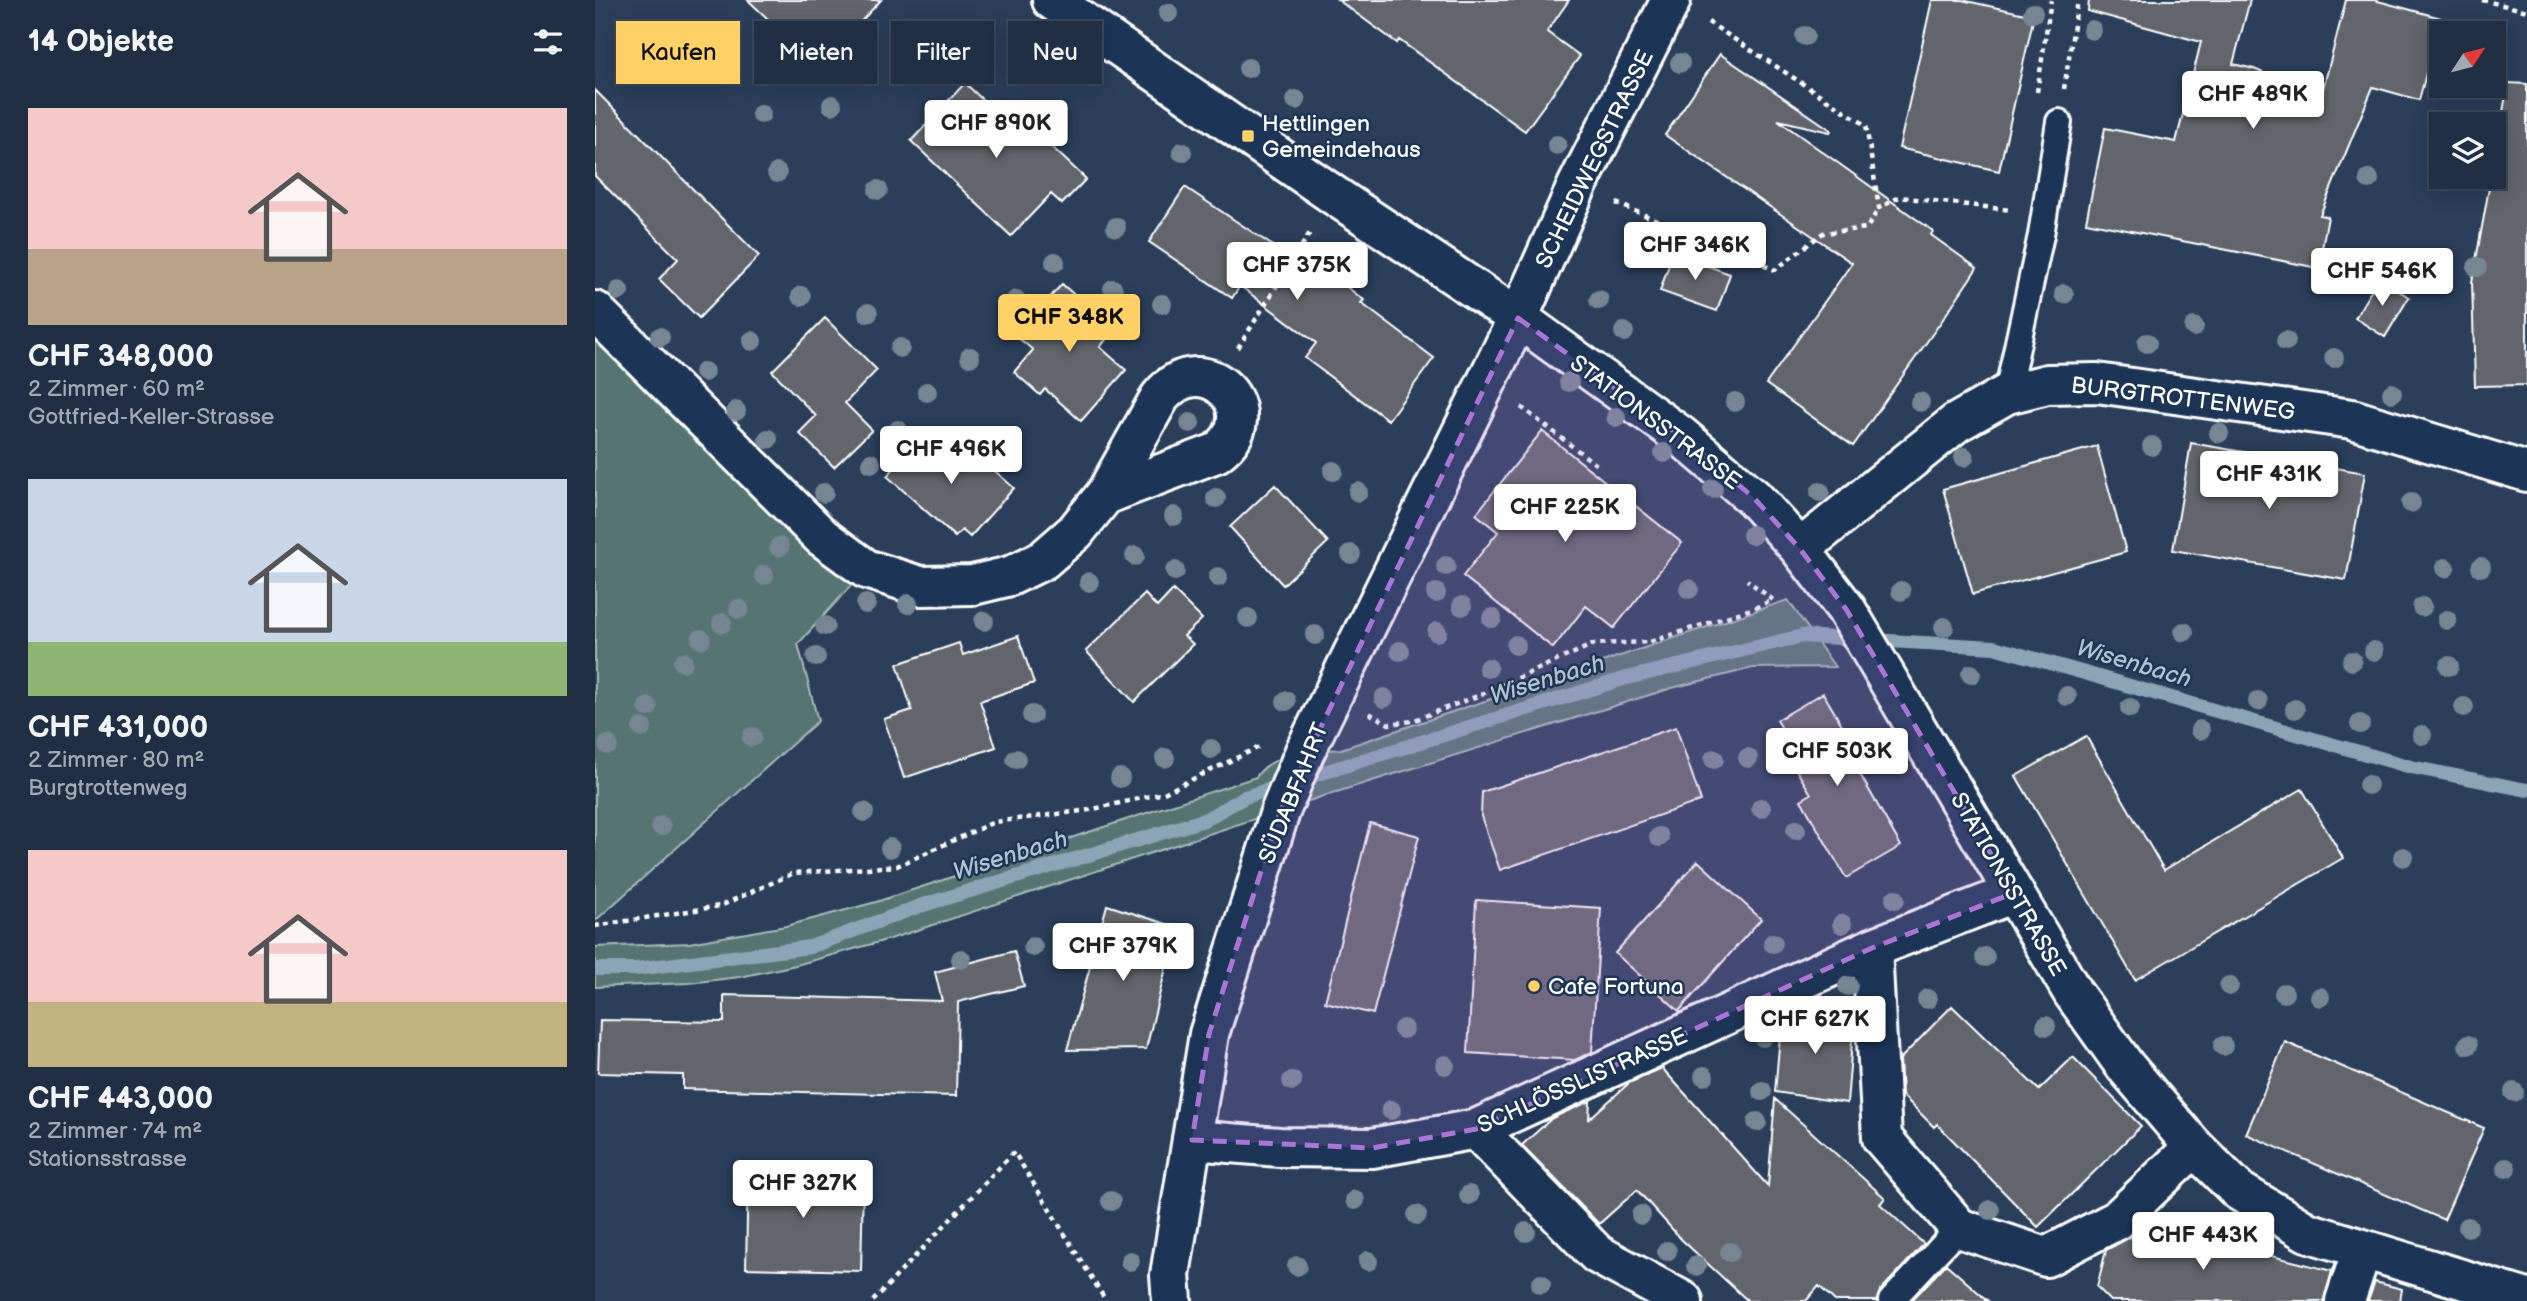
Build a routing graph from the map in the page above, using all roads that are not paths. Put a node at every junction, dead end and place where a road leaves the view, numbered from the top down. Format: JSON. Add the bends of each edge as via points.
{"nodes":[{"id":1,"x":1052,"y":0,"type":"edge"},
{"id":2,"x":1684,"y":7,"type":"edge"},
{"id":3,"x":2059,"y":122,"type":"road end"},
{"id":4,"x":595,"y":311,"type":"edge"},
{"id":5,"x":1518,"y":318,"type":"junction"},
{"id":6,"x":2007,"y":394,"type":"junction"},
{"id":7,"x":2527,"y":472,"type":"edge"},
{"id":8,"x":1105,"y":495,"type":"junction"},
{"id":9,"x":1800,"y":549,"type":"junction"},
{"id":10,"x":2014,"y":892,"type":"junction"},
{"id":11,"x":1872,"y":948,"type":"junction"},
{"id":12,"x":1476,"y":1129,"type":"junction"},
{"id":13,"x":1192,"y":1140,"type":"junction"},
{"id":14,"x":2194,"y":1147,"type":"junction"},
{"id":15,"x":1959,"y":1228,"type":"junction"},
{"id":16,"x":2362,"y":1250,"type":"junction"},
{"id":17,"x":2527,"y":1299,"type":"edge"},
{"id":18,"x":1172,"y":1301,"type":"edge"},
{"id":19,"x":1683,"y":1301,"type":"edge"},
{"id":20,"x":1891,"y":1301,"type":"edge"},
{"id":21,"x":2345,"y":1301,"type":"edge"}],
"edges":[{"from":1,"to":5,"type":"street","name":"STATIONSSTRASSE"},
{"from":2,"to":5,"type":"street","name":"SCHEIDWEGSTRASSE","via":[[1577,186]]},
{"from":3,"to":6,"type":"lane","via":[[2041,235]]},
{"from":4,"to":8,"type":"street","via":[[822,537],[866,569],[919,586],[973,585],[1010,576],[1043,560],[1075,532]]},
{"from":5,"to":9,"type":"street","name":"STATIONSSTRASSE","via":[[1681,436],[1754,498]]},
{"from":5,"to":13,"type":"street","name":"SÜDABFAHRT","via":[[1305,751],[1280,812],[1209,1034]]},
{"from":6,"to":7,"type":"street","name":"BURGTROTTENWEG","via":[[2047,384],[2097,383],[2352,419]]},
{"from":6,"to":9,"type":"street","name":"BURGTROTTENWEG","via":[[1956,423]]},
{"from":8,"to":8,"type":"street","via":[[1226,446],[1237,424],[1237,411],[1227,390],[1217,382],[1192,376],[1168,387]]},
{"from":9,"to":10,"type":"street","name":"STATIONSSTRASSE","via":[[1846,609]]},
{"from":10,"to":11,"type":"street","name":"SCHLÖSSLISTRASSE"},
{"from":10,"to":14,"type":"street","name":"STATIONSSTRASSE","via":[[2125,1066]]},
{"from":11,"to":12,"type":"street","name":"SCHLÖSSLISTRASSE"},
{"from":11,"to":15,"type":"street","via":[[1882,1138]]},
{"from":12,"to":13,"type":"street","name":"SCHLÖSSLISTRASSE","via":[[1372,1148]]},
{"from":12,"to":19,"type":"street","via":[[1597,1254]]},
{"from":13,"to":18,"type":"street","name":"SÜDABFAHRT","via":[[1170,1275]]},
{"from":14,"to":15,"type":"street","via":[[2117,1220],[2046,1257]]},
{"from":14,"to":16,"type":"street","name":"STATIONSSTRASSE","via":[[2239,1191],[2307,1232]]},
{"from":15,"to":20,"type":"lane"},
{"from":16,"to":17,"type":"street","name":"STATIONSSTRASSE"},
{"from":16,"to":21,"type":"street"}]}
